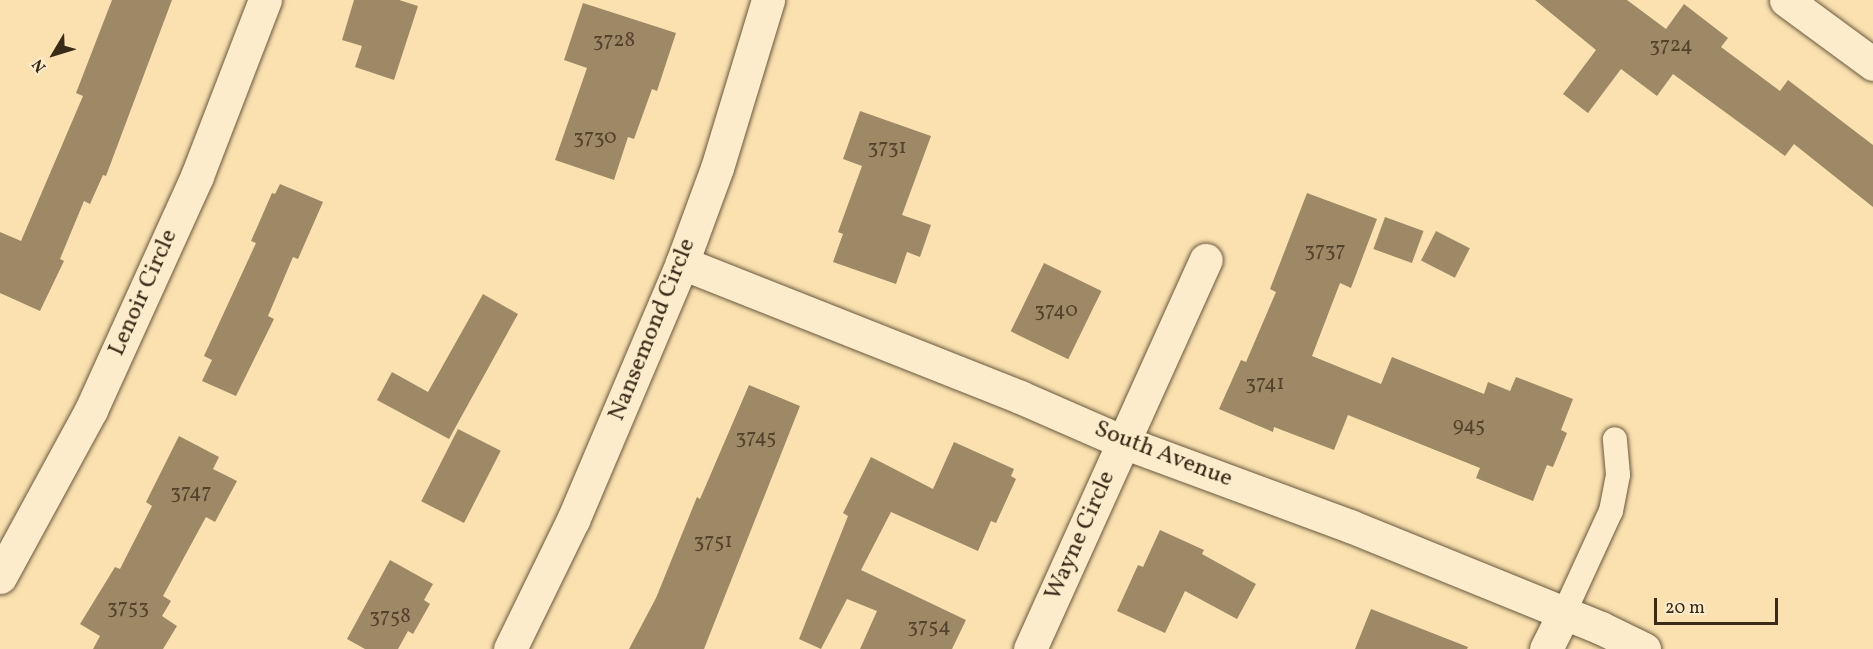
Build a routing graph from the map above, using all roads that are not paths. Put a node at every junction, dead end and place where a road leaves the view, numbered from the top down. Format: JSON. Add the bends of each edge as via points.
{"nodes":[{"id":1,"x":265,"y":0,"type":"edge"},
{"id":2,"x":768,"y":0,"type":"edge"},
{"id":3,"x":1786,"y":0,"type":"edge"},
{"id":4,"x":1873,"y":64,"type":"edge"},
{"id":5,"x":1206,"y":260,"type":"dead end"},
{"id":6,"x":682,"y":263,"type":"junction"},
{"id":7,"x":1615,"y":439,"type":"dead end"},
{"id":8,"x":1123,"y":442,"type":"junction"},
{"id":9,"x":0,"y":577,"type":"edge"},
{"id":10,"x":1564,"y":613,"type":"junction"},
{"id":11,"x":510,"y":649,"type":"edge"},
{"id":12,"x":1030,"y":649,"type":"edge"},
{"id":13,"x":1546,"y":649,"type":"edge"},
{"id":14,"x":1644,"y":649,"type":"edge"}],
"edges":[{"from":1,"to":9,"type":"street","name":"Lenoir Circle","via":[[197,176],[91,410]]},
{"from":2,"to":6,"type":"street","name":"Nansemond Circle","via":[[717,168]]},
{"from":3,"to":4,"type":"street"},
{"from":5,"to":8,"type":"street","name":"Wayne Circle"},
{"from":6,"to":8,"type":"street","name":"South Avenue"},
{"from":6,"to":11,"type":"street","name":"Nansemond Circle","via":[[573,520]]},
{"from":7,"to":10,"type":"lane","via":[[1618,476],[1611,511]]},
{"from":8,"to":10,"type":"street","name":"South Avenue","via":[[1350,526]]},
{"from":8,"to":12,"type":"street","name":"Wayne Circle"},
{"from":10,"to":13,"type":"street"},
{"from":10,"to":14,"type":"street","name":"South Avenue"}]}
